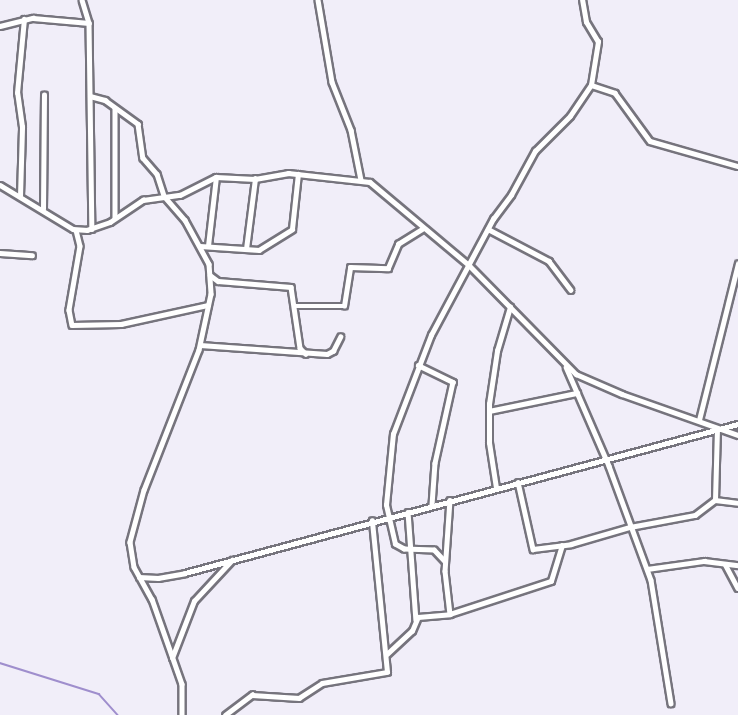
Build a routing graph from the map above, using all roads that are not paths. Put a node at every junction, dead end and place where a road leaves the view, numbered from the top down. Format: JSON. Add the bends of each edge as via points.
{"nodes":[{"id":1,"x":82,"y":0,"type":"edge"},
{"id":2,"x":318,"y":0,"type":"edge"},
{"id":3,"x":582,"y":0,"type":"edge"},
{"id":4,"x":24,"y":19,"type":"junction"},
{"id":5,"x":89,"y":23,"type":"junction"},
{"id":6,"x":0,"y":26,"type":"edge"},
{"id":7,"x":591,"y":85,"type":"junction"},
{"id":8,"x":45,"y":95,"type":"dead end"},
{"id":9,"x":90,"y":96,"type":"junction"},
{"id":10,"x":115,"y":108,"type":"junction"},
{"id":11,"x":738,"y":166,"type":"edge"},
{"id":12,"x":298,"y":174,"type":"junction"},
{"id":13,"x":216,"y":177,"type":"junction"},
{"id":14,"x":255,"y":179,"type":"junction"},
{"id":15,"x":361,"y":180,"type":"junction"},
{"id":16,"x":0,"y":185,"type":"edge"},
{"id":17,"x":20,"y":196,"type":"junction"},
{"id":18,"x":164,"y":196,"type":"junction"},
{"id":19,"x":44,"y":209,"type":"junction"},
{"id":20,"x":115,"y":218,"type":"junction"},
{"id":21,"x":92,"y":229,"type":"junction"},
{"id":22,"x":422,"y":229,"type":"junction"},
{"id":23,"x":488,"y":229,"type":"junction"},
{"id":24,"x":76,"y":230,"type":"junction"},
{"id":25,"x":200,"y":246,"type":"junction"},
{"id":26,"x":208,"y":246,"type":"junction"},
{"id":27,"x":246,"y":249,"type":"junction"},
{"id":28,"x":0,"y":253,"type":"edge"},
{"id":29,"x":32,"y":255,"type":"dead end"},
{"id":30,"x":738,"y":264,"type":"edge"},
{"id":31,"x":469,"y":265,"type":"junction"},
{"id":32,"x":210,"y":275,"type":"junction"},
{"id":33,"x":571,"y":290,"type":"dead end"},
{"id":34,"x":208,"y":305,"type":"junction"},
{"id":35,"x":296,"y":306,"type":"junction"},
{"id":36,"x":510,"y":307,"type":"junction"},
{"id":37,"x":340,"y":337,"type":"dead end"},
{"id":38,"x":200,"y":345,"type":"junction"},
{"id":39,"x":306,"y":354,"type":"junction"},
{"id":40,"x":563,"y":362,"type":"junction"},
{"id":41,"x":418,"y":365,"type":"junction"},
{"id":42,"x":577,"y":393,"type":"junction"},
{"id":43,"x":489,"y":411,"type":"junction"},
{"id":44,"x":699,"y":420,"type":"junction"},
{"id":45,"x":738,"y":424,"type":"edge"},
{"id":46,"x":719,"y":430,"type":"junction"},
{"id":47,"x":738,"y":435,"type":"edge"},
{"id":48,"x":605,"y":458,"type":"junction"},
{"id":49,"x":518,"y":482,"type":"junction"},
{"id":50,"x":496,"y":488,"type":"junction"},
{"id":51,"x":450,"y":500,"type":"junction"},
{"id":52,"x":715,"y":501,"type":"junction"},
{"id":53,"x":738,"y":503,"type":"edge"},
{"id":54,"x":432,"y":505,"type":"junction"},
{"id":55,"x":408,"y":512,"type":"junction"},
{"id":56,"x":390,"y":517,"type":"junction"},
{"id":57,"x":372,"y":521,"type":"junction"},
{"id":58,"x":630,"y":527,"type":"junction"},
{"id":59,"x":562,"y":546,"type":"junction"},
{"id":60,"x":411,"y":549,"type":"junction"},
{"id":61,"x":234,"y":559,"type":"junction"},
{"id":62,"x":445,"y":562,"type":"junction"},
{"id":63,"x":725,"y":564,"type":"junction"},
{"id":64,"x":738,"y":565,"type":"edge"},
{"id":65,"x":647,"y":569,"type":"junction"},
{"id":66,"x":139,"y":577,"type":"junction"},
{"id":67,"x":738,"y":588,"type":"edge"},
{"id":68,"x":450,"y":614,"type":"junction"},
{"id":69,"x":416,"y":620,"type":"junction"},
{"id":70,"x":387,"y":654,"type":"junction"},
{"id":71,"x":172,"y":658,"type":"junction"},
{"id":72,"x":671,"y":703,"type":"dead end"},
{"id":73,"x":182,"y":715,"type":"edge"},
{"id":74,"x":225,"y":715,"type":"edge"}],
"edges":[{"from":1,"to":5,"type":"street"},
{"from":2,"to":15,"type":"street","via":[[332,82],[351,130]]},
{"from":3,"to":7,"type":"street","via":[[586,22],[598,42]]},
{"from":4,"to":5,"type":"street"},
{"from":4,"to":6,"type":"street"},
{"from":4,"to":17,"type":"street","via":[[17,93],[22,127]]},
{"from":5,"to":9,"type":"street"},
{"from":7,"to":11,"type":"street","via":[[615,93],[650,141]]},
{"from":7,"to":23,"type":"street","via":[[564,123],[534,151]]},
{"from":8,"to":19,"type":"street"},
{"from":9,"to":10,"type":"street"},
{"from":9,"to":21,"type":"street"},
{"from":10,"to":18,"type":"street","via":[[138,124],[142,155],[160,179]]},
{"from":10,"to":20,"type":"street"},
{"from":12,"to":14,"type":"street"},
{"from":12,"to":15,"type":"street"},
{"from":12,"to":27,"type":"street","via":[[292,229],[262,249]]},
{"from":13,"to":14,"type":"street"},
{"from":13,"to":18,"type":"street","via":[[180,195]]},
{"from":13,"to":26,"type":"street"},
{"from":14,"to":27,"type":"street"},
{"from":15,"to":22,"type":"street","via":[[381,189]]},
{"from":16,"to":17,"type":"street"},
{"from":17,"to":19,"type":"street"},
{"from":18,"to":20,"type":"street","via":[[142,200]]},
{"from":18,"to":25,"type":"street"},
{"from":19,"to":24,"type":"street"},
{"from":20,"to":21,"type":"street"},
{"from":21,"to":24,"type":"street"},
{"from":22,"to":31,"type":"street"},
{"from":22,"to":35,"type":"street","via":[[398,243],[388,268],[350,267],[344,306]]},
{"from":23,"to":31,"type":"street"},
{"from":23,"to":33,"type":"street","via":[[549,261]]},
{"from":24,"to":34,"type":"street","via":[[80,246],[69,310],[72,325],[120,324]]},
{"from":25,"to":26,"type":"street"},
{"from":25,"to":32,"type":"street"},
{"from":26,"to":27,"type":"street"},
{"from":28,"to":29,"type":"street"},
{"from":30,"to":44,"type":"street"},
{"from":31,"to":36,"type":"street"},
{"from":31,"to":41,"type":"street","via":[[447,300]]},
{"from":32,"to":34,"type":"street"},
{"from":32,"to":35,"type":"street","via":[[218,281],[288,286],[294,291]]},
{"from":34,"to":38,"type":"street"},
{"from":35,"to":39,"type":"street","via":[[300,348]]},
{"from":36,"to":40,"type":"street"},
{"from":36,"to":43,"type":"street","via":[[496,351]]},
{"from":37,"to":39,"type":"street","via":[[331,353]]},
{"from":38,"to":39,"type":"street"},
{"from":38,"to":66,"type":"street","via":[[139,506],[130,548]]},
{"from":40,"to":42,"type":"street"},
{"from":40,"to":44,"type":"street","via":[[604,388]]},
{"from":41,"to":54,"type":"street","via":[[453,382],[435,463]]},
{"from":41,"to":56,"type":"street","via":[[393,434],[386,505]]},
{"from":42,"to":43,"type":"street"},
{"from":42,"to":48,"type":"street"},
{"from":43,"to":50,"type":"street"},
{"from":44,"to":46,"type":"street"},
{"from":45,"to":46,"type":"street"},
{"from":46,"to":47,"type":"street"},
{"from":46,"to":48,"type":"street"},
{"from":46,"to":52,"type":"street"},
{"from":48,"to":49,"type":"street"},
{"from":48,"to":58,"type":"street"},
{"from":49,"to":50,"type":"street"},
{"from":49,"to":59,"type":"street","via":[[530,547]]},
{"from":50,"to":51,"type":"street"},
{"from":51,"to":54,"type":"street"},
{"from":51,"to":62,"type":"street"},
{"from":52,"to":53,"type":"street"},
{"from":52,"to":58,"type":"street","via":[[695,514]]},
{"from":54,"to":55,"type":"street"},
{"from":55,"to":56,"type":"street"},
{"from":55,"to":60,"type":"street"},
{"from":56,"to":57,"type":"street"},
{"from":56,"to":60,"type":"street","via":[[395,544]]},
{"from":57,"to":61,"type":"street"},
{"from":57,"to":70,"type":"street"},
{"from":58,"to":59,"type":"street"},
{"from":58,"to":65,"type":"street"},
{"from":59,"to":68,"type":"street","via":[[551,581]]},
{"from":60,"to":62,"type":"street","via":[[434,550]]},
{"from":60,"to":69,"type":"street"},
{"from":61,"to":66,"type":"street","via":[[158,578]]},
{"from":61,"to":71,"type":"street","via":[[194,601]]},
{"from":62,"to":68,"type":"street"},
{"from":63,"to":64,"type":"street"},
{"from":63,"to":65,"type":"street","via":[[695,562]]},
{"from":63,"to":67,"type":"street"},
{"from":65,"to":72,"type":"street"},
{"from":66,"to":71,"type":"street","via":[[160,620]]},
{"from":68,"to":69,"type":"street"},
{"from":69,"to":70,"type":"street","via":[[409,634]]},
{"from":70,"to":74,"type":"street","via":[[386,674],[322,683],[299,698],[252,695]]},
{"from":71,"to":73,"type":"street","via":[[183,689]]}]}
